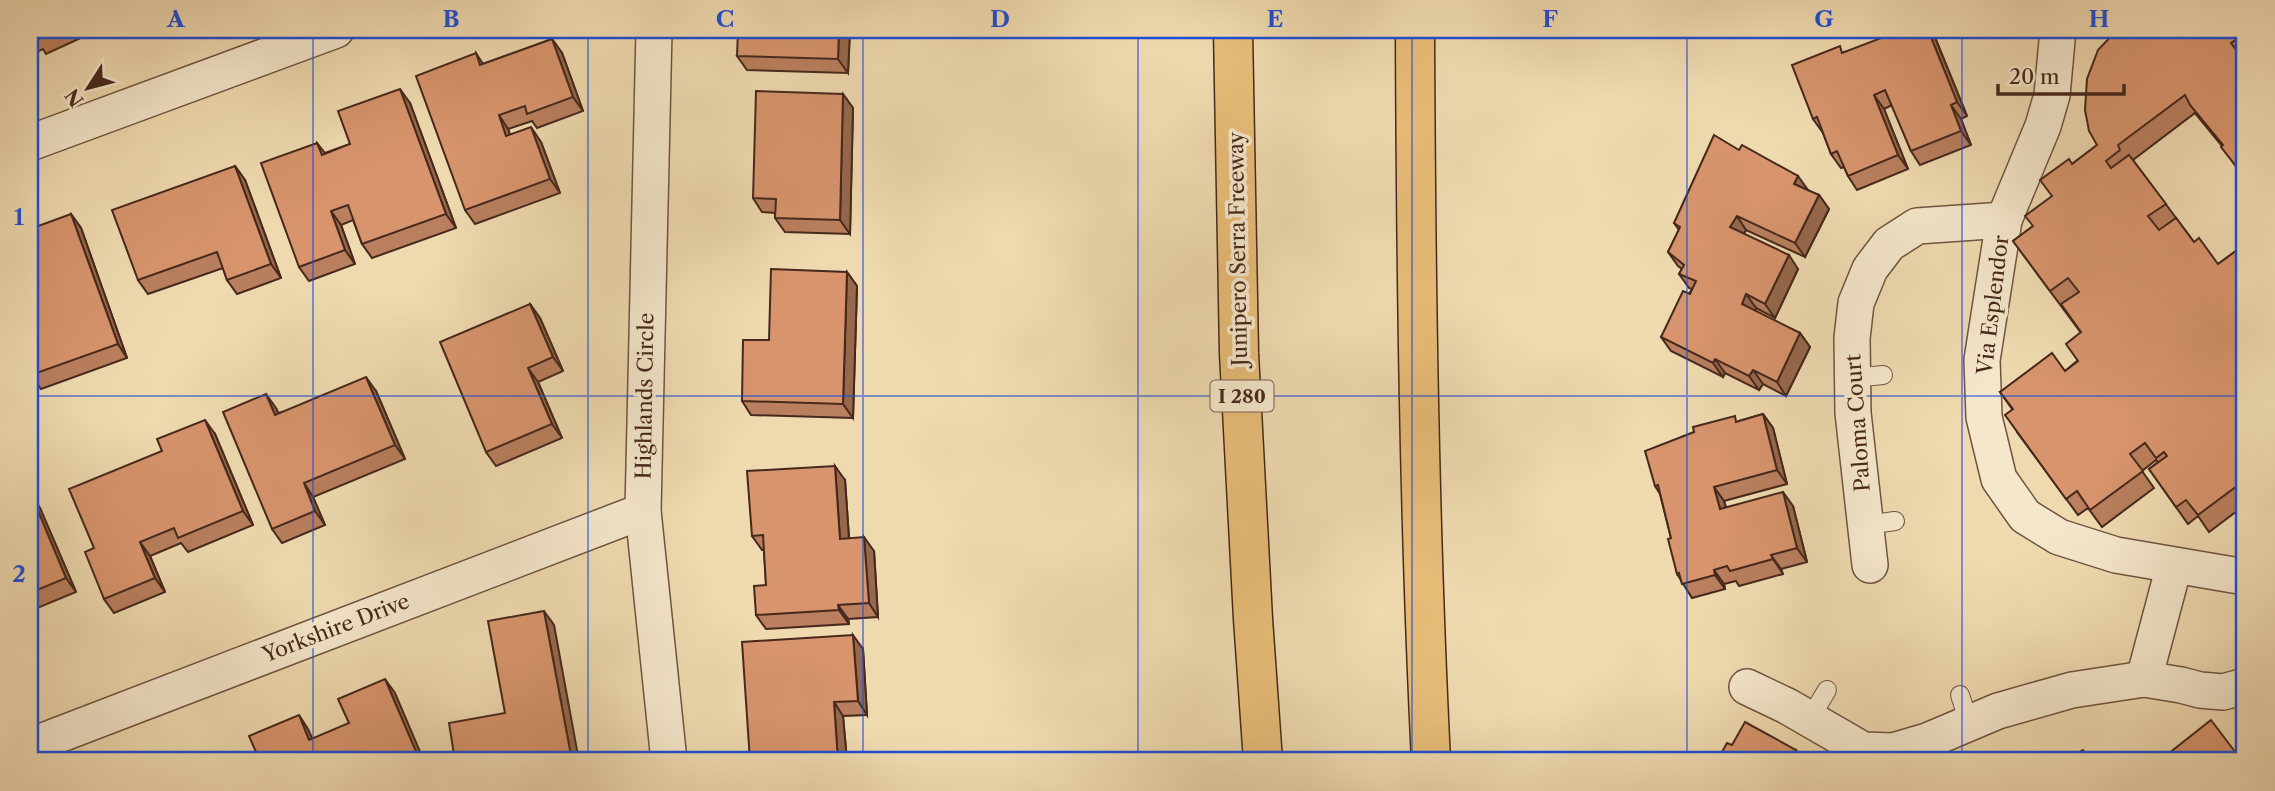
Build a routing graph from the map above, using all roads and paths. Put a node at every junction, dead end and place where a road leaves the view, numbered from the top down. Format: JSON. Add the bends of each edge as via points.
{"nodes":[{"id":1,"x":336,"y":30,"type":"edge"},
{"id":2,"x":654,"y":30,"type":"edge"},
{"id":3,"x":1233,"y":30,"type":"edge"},
{"id":4,"x":1415,"y":30,"type":"edge"},
{"id":5,"x":2058,"y":30,"type":"edge"},
{"id":6,"x":30,"y":143,"type":"edge"},
{"id":7,"x":2004,"y":220,"type":"junction"},
{"id":8,"x":643,"y":511,"type":"junction"},
{"id":9,"x":1870,"y":565,"type":"dead end"},
{"id":10,"x":2174,"y":566,"type":"junction"},
{"id":11,"x":2245,"y":577,"type":"edge"},
{"id":12,"x":2144,"y":679,"type":"junction"},
{"id":13,"x":2245,"y":686,"type":"edge"},
{"id":14,"x":1747,"y":687,"type":"dead end"},
{"id":15,"x":1827,"y":690,"type":"dead end"},
{"id":16,"x":1809,"y":720,"type":"junction"},
{"id":17,"x":30,"y":746,"type":"edge"},
{"id":18,"x":669,"y":761,"type":"edge"},
{"id":19,"x":1263,"y":761,"type":"edge"},
{"id":20,"x":1431,"y":761,"type":"edge"}],
"edges":[{"from":1,"to":6,"type":"street"},
{"from":2,"to":8,"type":"street","name":"Highlands Circle"},
{"from":3,"to":19,"type":"highway","name":"Junipero Serra Freeway","number":"I 280","via":[[1239,353]]},
{"from":4,"to":20,"type":"highway","via":[[1417,349]]},
{"from":5,"to":7,"type":"street","name":"Via Esplendor","via":[[2052,95]]},
{"from":7,"to":9,"type":"street","name":"Paloma Court","via":[[1917,226],[1889,244],[1870,269],[1856,303],[1852,338],[1868,376],[1853,413],[1880,523]]},
{"from":7,"to":10,"type":"street","name":"Via Esplendor","via":[[1982,360],[1984,417],[1998,480],[2025,516],[2059,537],[2116,555]]},
{"from":8,"to":17,"type":"street","name":"Yorkshire Drive"},
{"from":8,"to":18,"type":"street","name":"Highlands Circle"},
{"from":10,"to":11,"type":"street","name":"Via Esplendor"},
{"from":10,"to":12,"type":"street"},
{"from":12,"to":13,"type":"street","via":[[2223,692]]},
{"from":12,"to":16,"type":"street","via":[[2072,690],[1998,711],[1964,709],[1927,741],[1893,751],[1863,750]]},
{"from":14,"to":16,"type":"street"},
{"from":15,"to":16,"type":"lane"}]}
